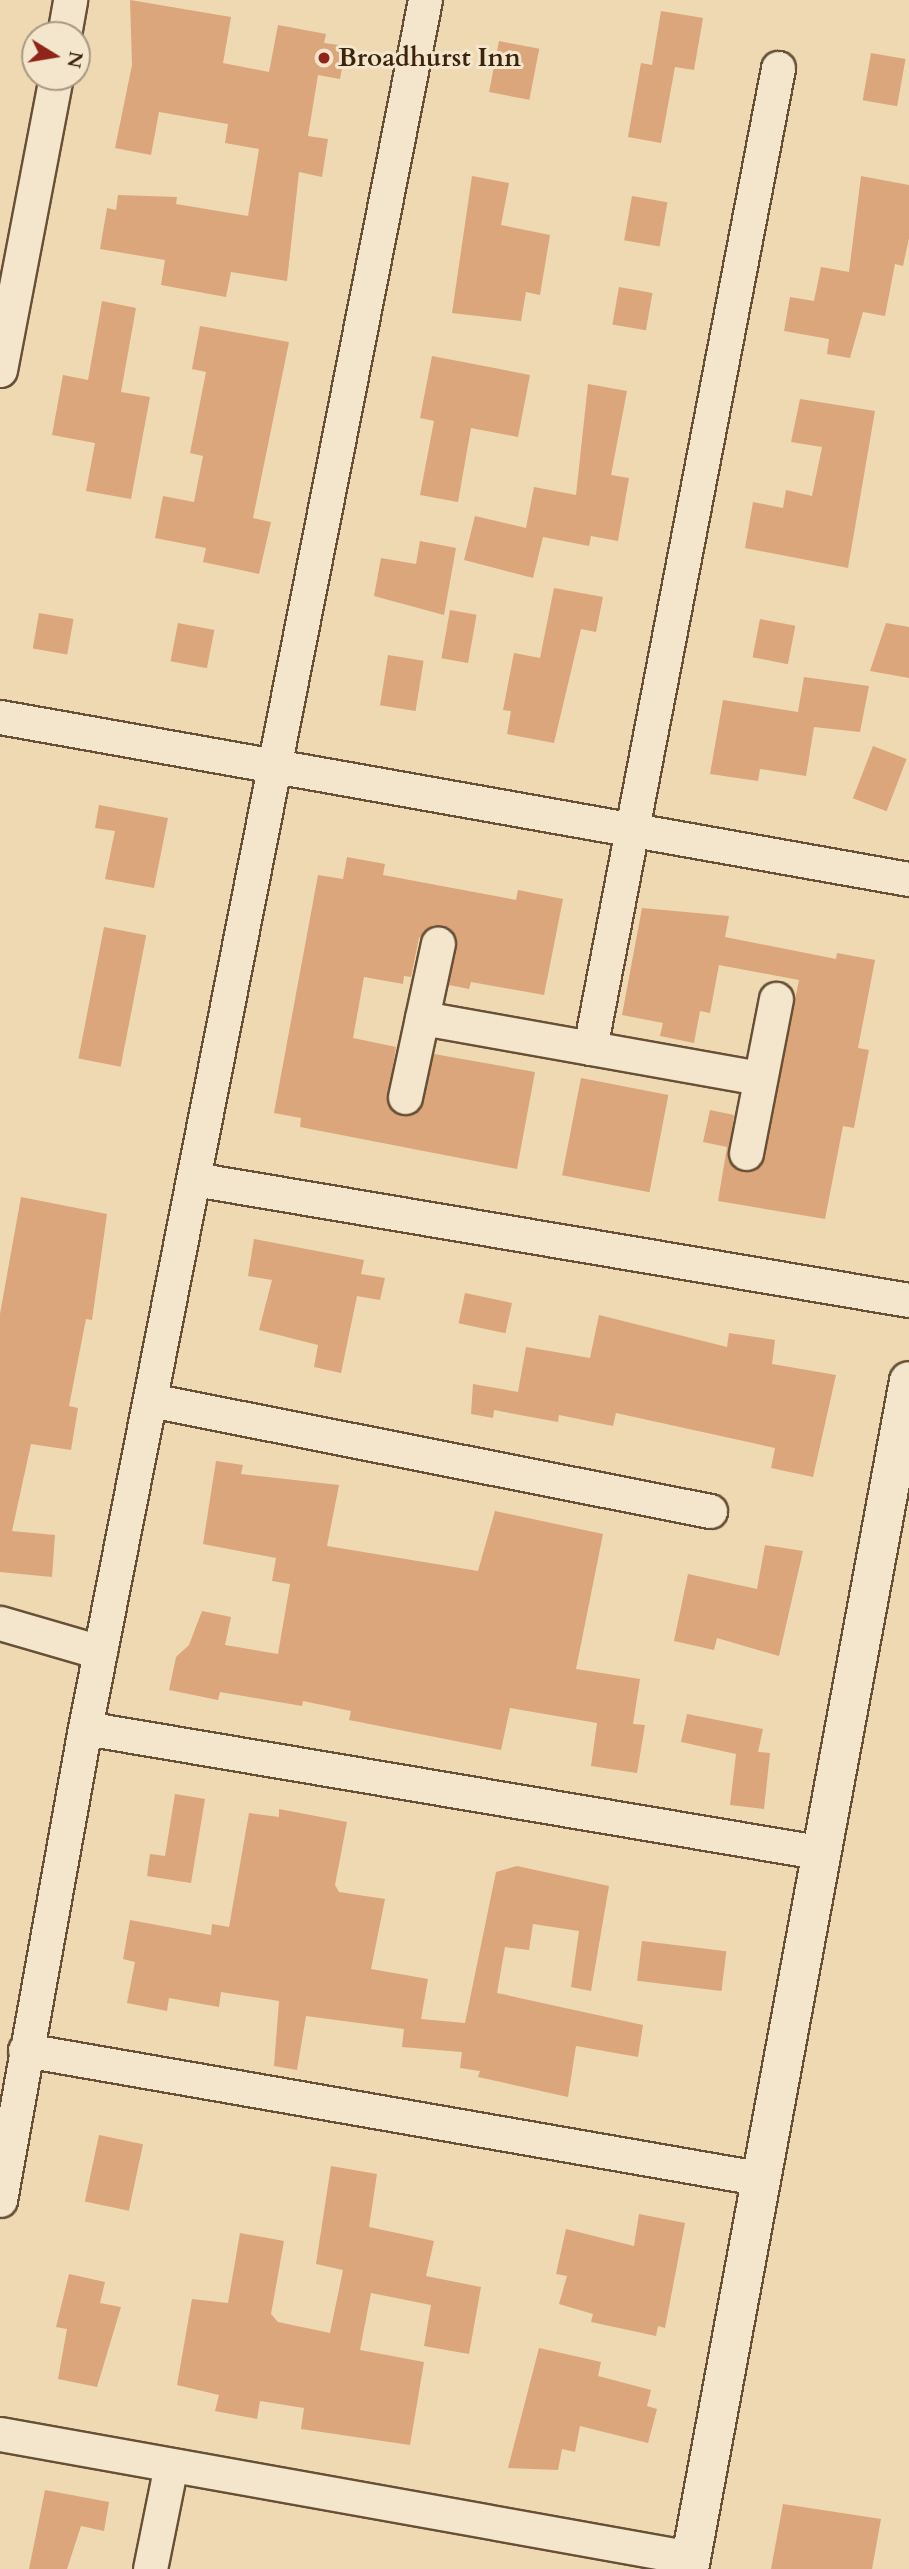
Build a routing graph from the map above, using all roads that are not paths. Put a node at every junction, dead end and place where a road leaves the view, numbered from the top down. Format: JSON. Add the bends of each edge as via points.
{"nodes":[{"id":1,"x":70,"y":0,"type":"edge"},
{"id":2,"x":425,"y":0,"type":"edge"},
{"id":3,"x":66,"y":21,"type":"edge"},
{"id":4,"x":778,"y":68,"type":"dead end"},
{"id":5,"x":53,"y":91,"type":"edge"},
{"id":6,"x":0,"y":370,"type":"edge"},
{"id":7,"x":0,"y":717,"type":"edge"},
{"id":8,"x":273,"y":768,"type":"junction"},
{"id":9,"x":632,"y":830,"type":"junction"},
{"id":10,"x":909,"y":879,"type":"edge"},
{"id":11,"x":438,"y":943,"type":"dead end"},
{"id":12,"x":776,"y":999,"type":"dead end"},
{"id":13,"x":422,"y":1018,"type":"junction"},
{"id":14,"x":590,"y":1048,"type":"junction"},
{"id":15,"x":760,"y":1078,"type":"junction"},
{"id":16,"x":405,"y":1097,"type":"dead end"},
{"id":17,"x":746,"y":1153,"type":"dead end"},
{"id":18,"x":194,"y":1179,"type":"junction"},
{"id":19,"x":909,"y":1300,"type":"edge"},
{"id":20,"x":909,"y":1381,"type":"edge"},
{"id":21,"x":150,"y":1400,"type":"junction"},
{"id":22,"x":710,"y":1511,"type":"dead end"},
{"id":23,"x":0,"y":1623,"type":"edge"},
{"id":24,"x":100,"y":1652,"type":"junction"},
{"id":25,"x":85,"y":1728,"type":"junction"},
{"id":26,"x":823,"y":1853,"type":"junction"},
{"id":27,"x":25,"y":2050,"type":"junction"},
{"id":28,"x":763,"y":2179,"type":"junction"},
{"id":29,"x":0,"y":2200,"type":"edge"},
{"id":30,"x":0,"y":2434,"type":"edge"},
{"id":31,"x":170,"y":2465,"type":"junction"},
{"id":32,"x":690,"y":2563,"type":"edge"},
{"id":33,"x":150,"y":2569,"type":"edge"}],
"edges":[{"from":1,"to":3,"type":"street"},
{"from":2,"to":8,"type":"street"},
{"from":4,"to":9,"type":"street"},
{"from":5,"to":6,"type":"street"},
{"from":7,"to":8,"type":"street"},
{"from":8,"to":9,"type":"street"},
{"from":8,"to":18,"type":"street"},
{"from":9,"to":10,"type":"street"},
{"from":9,"to":14,"type":"street"},
{"from":11,"to":13,"type":"street"},
{"from":12,"to":15,"type":"street"},
{"from":13,"to":14,"type":"street"},
{"from":13,"to":16,"type":"street"},
{"from":14,"to":15,"type":"street"},
{"from":15,"to":17,"type":"street"},
{"from":18,"to":19,"type":"street"},
{"from":18,"to":21,"type":"street"},
{"from":20,"to":26,"type":"street"},
{"from":21,"to":22,"type":"street"},
{"from":21,"to":24,"type":"street"},
{"from":23,"to":24,"type":"street"},
{"from":24,"to":25,"type":"street"},
{"from":25,"to":26,"type":"street"},
{"from":25,"to":27,"type":"street"},
{"from":26,"to":28,"type":"street"},
{"from":27,"to":28,"type":"street"},
{"from":27,"to":29,"type":"street"},
{"from":28,"to":32,"type":"street"},
{"from":30,"to":31,"type":"street"},
{"from":31,"to":32,"type":"street"},
{"from":31,"to":33,"type":"street"}]}
